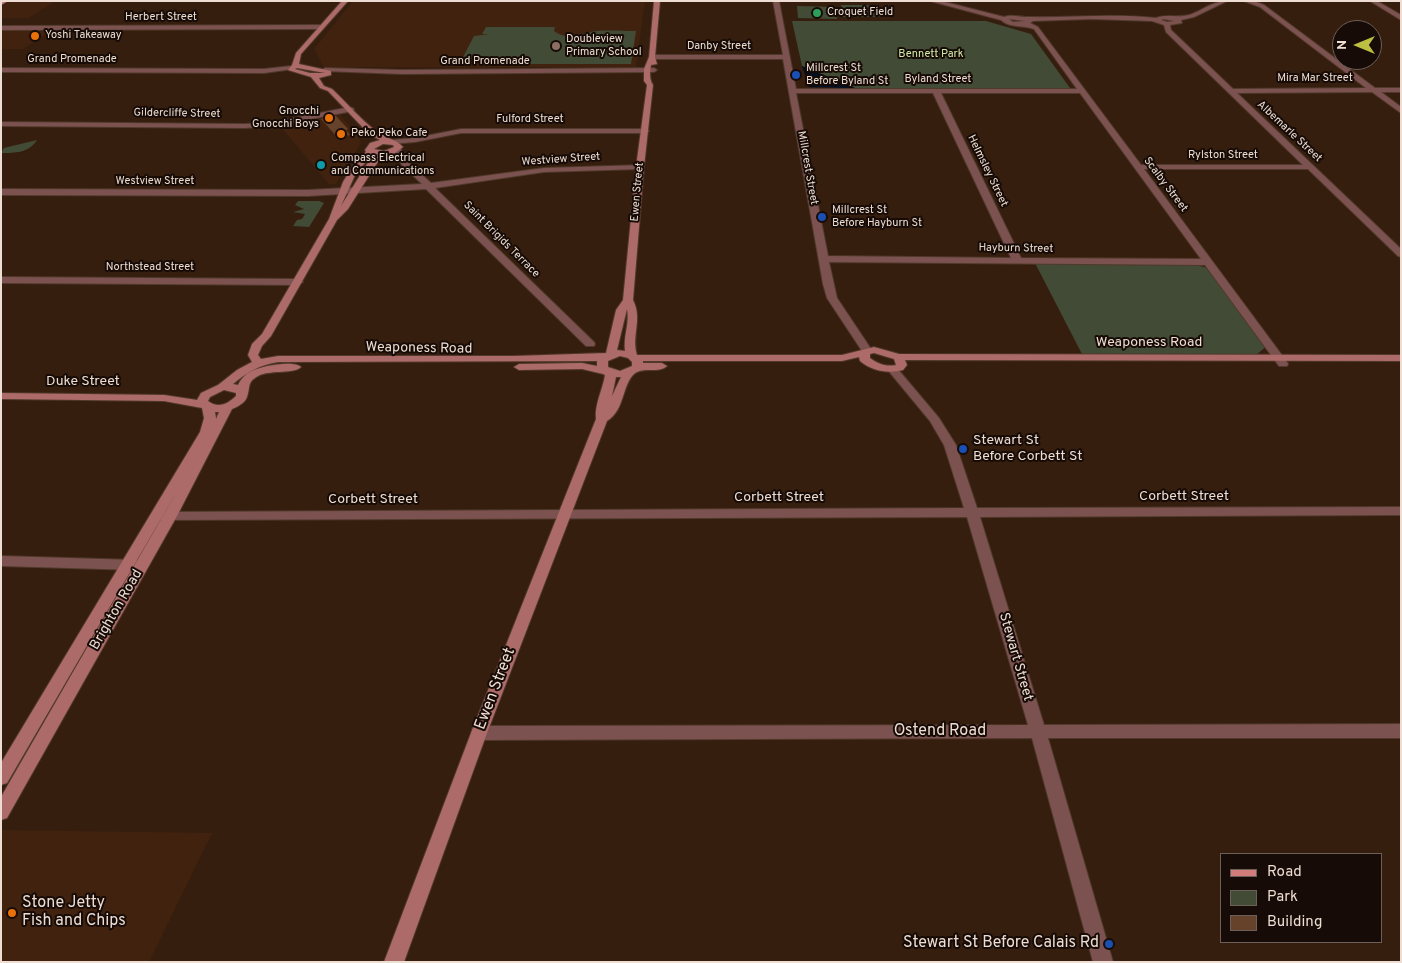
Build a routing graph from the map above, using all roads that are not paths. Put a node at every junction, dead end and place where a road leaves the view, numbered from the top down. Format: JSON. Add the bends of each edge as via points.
{"nodes":[{"id":1,"x":5,"y":1,"type":"edge"},
{"id":2,"x":657,"y":1,"type":"edge"},
{"id":3,"x":776,"y":1,"type":"edge"},
{"id":4,"x":933,"y":1,"type":"edge"},
{"id":5,"x":1224,"y":1,"type":"edge"},
{"id":6,"x":1247,"y":1,"type":"edge"},
{"id":7,"x":1373,"y":1,"type":"edge"},
{"id":8,"x":344,"y":2,"type":"edge"},
{"id":9,"x":1,"y":3,"type":"edge"},
{"id":10,"x":1401,"y":18,"type":"edge"},
{"id":11,"x":1155,"y":19,"type":"junction"},
{"id":12,"x":1176,"y":19,"type":"junction"},
{"id":13,"x":1026,"y":21,"type":"junction"},
{"id":14,"x":1167,"y":24,"type":"junction"},
{"id":15,"x":320,"y":27,"type":"junction"},
{"id":16,"x":1,"y":28,"type":"edge"},
{"id":17,"x":305,"y":48,"type":"junction"},
{"id":18,"x":787,"y":57,"type":"junction"},
{"id":19,"x":652,"y":58,"type":"junction"},
{"id":20,"x":310,"y":66,"type":"junction"},
{"id":21,"x":294,"y":69,"type":"junction"},
{"id":22,"x":1,"y":70,"type":"edge"},
{"id":23,"x":651,"y":72,"type":"junction"},
{"id":24,"x":327,"y":73,"type":"junction"},
{"id":25,"x":314,"y":76,"type":"junction"},
{"id":26,"x":330,"y":90,"type":"junction"},
{"id":27,"x":1372,"y":90,"type":"junction"},
{"id":28,"x":1401,"y":90,"type":"edge"},
{"id":29,"x":794,"y":91,"type":"junction"},
{"id":30,"x":936,"y":91,"type":"junction"},
{"id":31,"x":1082,"y":91,"type":"junction"},
{"id":32,"x":1229,"y":91,"type":"junction"},
{"id":33,"x":350,"y":109,"type":"junction"},
{"id":34,"x":1401,"y":112,"type":"edge"},
{"id":35,"x":1,"y":124,"type":"edge"},
{"id":36,"x":645,"y":131,"type":"junction"},
{"id":37,"x":372,"y":132,"type":"junction"},
{"id":38,"x":415,"y":140,"type":"junction"},
{"id":39,"x":389,"y":142,"type":"junction"},
{"id":40,"x":372,"y":148,"type":"junction"},
{"id":41,"x":400,"y":151,"type":"junction"},
{"id":42,"x":386,"y":153,"type":"junction"},
{"id":43,"x":640,"y":167,"type":"junction"},
{"id":44,"x":1138,"y":167,"type":"junction"},
{"id":45,"x":1309,"y":167,"type":"junction"},
{"id":46,"x":430,"y":186,"type":"junction"},
{"id":47,"x":1,"y":192,"type":"edge"},
{"id":48,"x":354,"y":193,"type":"junction"},
{"id":49,"x":341,"y":194,"type":"junction"},
{"id":50,"x":333,"y":219,"type":"junction"},
{"id":51,"x":1401,"y":254,"type":"edge"},
{"id":52,"x":823,"y":259,"type":"junction"},
{"id":53,"x":1017,"y":260,"type":"junction"},
{"id":54,"x":1209,"y":262,"type":"junction"},
{"id":55,"x":1,"y":280,"type":"edge"},
{"id":56,"x":298,"y":282,"type":"junction"},
{"id":57,"x":628,"y":300,"type":"junction"},
{"id":58,"x":590,"y":344,"type":"dead end"},
{"id":59,"x":871,"y":352,"type":"junction"},
{"id":60,"x":609,"y":356,"type":"junction"},
{"id":61,"x":1401,"y":358,"type":"edge"},
{"id":62,"x":1281,"y":361,"type":"junction"},
{"id":63,"x":633,"y":363,"type":"junction"},
{"id":64,"x":1401,"y":363,"type":"edge"},
{"id":65,"x":266,"y":364,"type":"junction"},
{"id":66,"x":897,"y":364,"type":"junction"},
{"id":67,"x":872,"y":365,"type":"junction"},
{"id":68,"x":608,"y":372,"type":"junction"},
{"id":69,"x":222,"y":387,"type":"junction"},
{"id":70,"x":241,"y":391,"type":"junction"},
{"id":71,"x":209,"y":392,"type":"junction"},
{"id":72,"x":1,"y":396,"type":"edge"},
{"id":73,"x":164,"y":398,"type":"junction"},
{"id":74,"x":228,"y":406,"type":"junction"},
{"id":75,"x":206,"y":407,"type":"junction"},
{"id":76,"x":602,"y":419,"type":"junction"},
{"id":77,"x":1401,"y":511,"type":"edge"},
{"id":78,"x":972,"y":512,"type":"junction"},
{"id":79,"x":564,"y":513,"type":"junction"},
{"id":80,"x":164,"y":516,"type":"junction"},
{"id":81,"x":1,"y":561,"type":"edge"},
{"id":82,"x":127,"y":565,"type":"junction"},
{"id":83,"x":143,"y":565,"type":"junction"},
{"id":84,"x":1401,"y":731,"type":"edge"},
{"id":85,"x":1038,"y":732,"type":"junction"},
{"id":86,"x":479,"y":733,"type":"junction"},
{"id":87,"x":1,"y":778,"type":"edge"},
{"id":88,"x":3,"y":806,"type":"edge"},
{"id":89,"x":394,"y":962,"type":"edge"},
{"id":90,"x":1103,"y":962,"type":"edge"}],
"edges":[{"from":1,"to":9,"type":"main road"},
{"from":2,"to":19,"type":"main road","name":"Ewen Street"},
{"from":3,"to":18,"type":"street","name":"Millcrest Street"},
{"from":4,"to":13,"type":"street"},
{"from":5,"to":12,"type":"street","via":[[1192,16]]},
{"from":6,"to":27,"type":"street","via":[[1262,6]]},
{"from":7,"to":10,"type":"street"},
{"from":8,"to":15,"type":"main road"},
{"from":11,"to":12,"type":"street"},
{"from":11,"to":13,"type":"street","via":[[1100,17]]},
{"from":11,"to":14,"type":"street"},
{"from":12,"to":14,"type":"street","via":[[1180,22]]},
{"from":13,"to":31,"type":"street","name":"Scalby Street","via":[[1036,28]]},
{"from":14,"to":32,"type":"street","name":"Albemarle Street","via":[[1168,31]]},
{"from":15,"to":16,"type":"street","name":"Herbert Street"},
{"from":15,"to":17,"type":"main road"},
{"from":17,"to":20,"type":"main road","via":[[304,59]]},
{"from":17,"to":21,"type":"main road","via":[[298,54]]},
{"from":18,"to":19,"type":"street","name":"Danby Street"},
{"from":18,"to":29,"type":"street","name":"Millcrest Street"},
{"from":19,"to":23,"type":"main road","name":"Ewen Street"},
{"from":20,"to":21,"type":"main road"},
{"from":20,"to":24,"type":"main road"},
{"from":21,"to":22,"type":"street","name":"Grand Promenade","via":[[264,72]]},
{"from":21,"to":25,"type":"main road"},
{"from":23,"to":24,"type":"street","name":"Grand Promenade"},
{"from":23,"to":36,"type":"main road","name":"Ewen Street","via":[[654,81],[650,85]]},
{"from":24,"to":25,"type":"main road"},
{"from":24,"to":26,"type":"main road","via":[[325,77],[331,85]]},
{"from":25,"to":26,"type":"main road","via":[[322,87]]},
{"from":26,"to":33,"type":"main road"},
{"from":27,"to":28,"type":"street","name":"Mira Mar Street"},
{"from":27,"to":32,"type":"street","name":"Mira Mar Street"},
{"from":27,"to":34,"type":"street"},
{"from":29,"to":30,"type":"street","name":"Byland Street"},
{"from":29,"to":52,"type":"street","name":"Millcrest Street"},
{"from":30,"to":31,"type":"street","name":"Byland Street"},
{"from":30,"to":53,"type":"street","name":"Helmsley Street"},
{"from":31,"to":44,"type":"street","name":"Scalby Street"},
{"from":32,"to":45,"type":"street","name":"Albemarle Street"},
{"from":33,"to":35,"type":"street","name":"Gildercliffe Street","via":[[274,124],[245,126]]},
{"from":33,"to":37,"type":"main road"},
{"from":36,"to":38,"type":"street","name":"Fulford Street","via":[[461,131]]},
{"from":36,"to":43,"type":"main road","name":"Ewen Street"},
{"from":37,"to":39,"type":"main road"},
{"from":37,"to":40,"type":"main road"},
{"from":38,"to":39,"type":"street","name":"Fulford Street"},
{"from":38,"to":41,"type":"street","name":"Fulford Street"},
{"from":39,"to":40,"type":"main road"},
{"from":39,"to":41,"type":"main road"},
{"from":40,"to":42,"type":"main road"},
{"from":40,"to":49,"type":"main road"},
{"from":41,"to":42,"type":"main road"},
{"from":41,"to":46,"type":"street","name":"Saint Brigids Terrace","via":[[405,164]]},
{"from":42,"to":48,"type":"main road","via":[[371,164]]},
{"from":43,"to":46,"type":"street","name":"Westview Street","via":[[544,170]]},
{"from":43,"to":57,"type":"main road","name":"Ewen Street"},
{"from":44,"to":45,"type":"street","name":"Rylston Street"},
{"from":44,"to":54,"type":"street","name":"Scalby Street"},
{"from":45,"to":51,"type":"street","name":"Albemarle Street"},
{"from":46,"to":48,"type":"street","name":"Westview Street"},
{"from":46,"to":58,"type":"street","name":"Saint Brigids Terrace"},
{"from":47,"to":49,"type":"street","name":"Westview Street"},
{"from":48,"to":49,"type":"street","name":"Westview Street"},
{"from":48,"to":50,"type":"main road"},
{"from":49,"to":50,"type":"main road"},
{"from":50,"to":56,"type":"main road"},
{"from":52,"to":53,"type":"street","name":"Hayburn Street"},
{"from":52,"to":59,"type":"street","name":"Millcrest Street","via":[[832,298]]},
{"from":53,"to":54,"type":"street","name":"Hayburn Street"},
{"from":54,"to":62,"type":"street","name":"Scalby Street"},
{"from":55,"to":56,"type":"street","name":"Northstead Street"},
{"from":56,"to":65,"type":"main road","via":[[266,336]]},
{"from":57,"to":60,"type":"main road","name":"Ewen Street","via":[[621,310]]},
{"from":57,"to":63,"type":"main road","name":"Ewen Street","via":[[634,308],[629,338]]},
{"from":59,"to":63,"type":"main road","via":[[842,358]]},
{"from":59,"to":66,"type":"main road"},
{"from":59,"to":67,"type":"main road","via":[[864,359]]},
{"from":60,"to":63,"type":"main road","name":"Weaponess Road","via":[[620,353]]},
{"from":60,"to":65,"type":"main road","name":"Weaponess Road","via":[[575,360],[538,357]]},
{"from":60,"to":68,"type":"main road","name":"Ewen Street","via":[[602,364]]},
{"from":61,"to":62,"type":"main road","name":"Weaponess Road"},
{"from":62,"to":64,"type":"main road","name":"Weaponess Road"},
{"from":62,"to":66,"type":"main road","name":"Weaponess Road"},
{"from":63,"to":67,"type":"main road","via":[[669,366]]},
{"from":63,"to":68,"type":"main road","name":"Weaponess Road"},
{"from":63,"to":76,"type":"main road","name":"Ewen Street","via":[[610,414]]},
{"from":65,"to":68,"type":"main road","name":"Weaponess Road","via":[[582,366]]},
{"from":65,"to":69,"type":"main road","via":[[245,368]]},
{"from":65,"to":70,"type":"main road","name":"Weaponess Road","via":[[250,376]]},
{"from":66,"to":67,"type":"main road"},
{"from":66,"to":78,"type":"street","name":"Stewart Street","via":[[944,432]]},
{"from":68,"to":76,"type":"main road","name":"Ewen Street","via":[[609,389],[601,412]]},
{"from":69,"to":70,"type":"main road"},
{"from":69,"to":71,"type":"main road","name":"Duke Street"},
{"from":70,"to":74,"type":"main road","name":"Weaponess Road","via":[[239,400]]},
{"from":71,"to":73,"type":"main road","name":"Duke Street"},
{"from":71,"to":75,"type":"main road","name":"Brighton Road","via":[[202,399]]},
{"from":72,"to":73,"type":"main road","name":"Duke Street"},
{"from":73,"to":75,"type":"main road","name":"Duke Street"},
{"from":74,"to":75,"type":"main road","name":"Duke Street"},
{"from":74,"to":80,"type":"main road","name":"Brighton Road"},
{"from":75,"to":80,"type":"main road","name":"Brighton Road","via":[[210,418],[206,432]]},
{"from":76,"to":79,"type":"main road","name":"Ewen Street"},
{"from":77,"to":78,"type":"street","name":"Corbett Street"},
{"from":78,"to":79,"type":"street","name":"Corbett Street"},
{"from":78,"to":85,"type":"street","name":"Stewart Street"},
{"from":79,"to":80,"type":"street","name":"Corbett Street"},
{"from":79,"to":86,"type":"main road","name":"Ewen Street"},
{"from":80,"to":82,"type":"main road","name":"Brighton Road"},
{"from":80,"to":83,"type":"main road","name":"Brighton Road"},
{"from":81,"to":82,"type":"street"},
{"from":82,"to":83,"type":"street"},
{"from":82,"to":87,"type":"main road","name":"Brighton Road"},
{"from":83,"to":88,"type":"main road","name":"Brighton Road"},
{"from":84,"to":85,"type":"street","name":"Ostend Road"},
{"from":85,"to":86,"type":"street","name":"Ostend Road"},
{"from":85,"to":90,"type":"street","name":"Stewart Street"},
{"from":86,"to":89,"type":"main road","name":"Ewen Street"}]}
